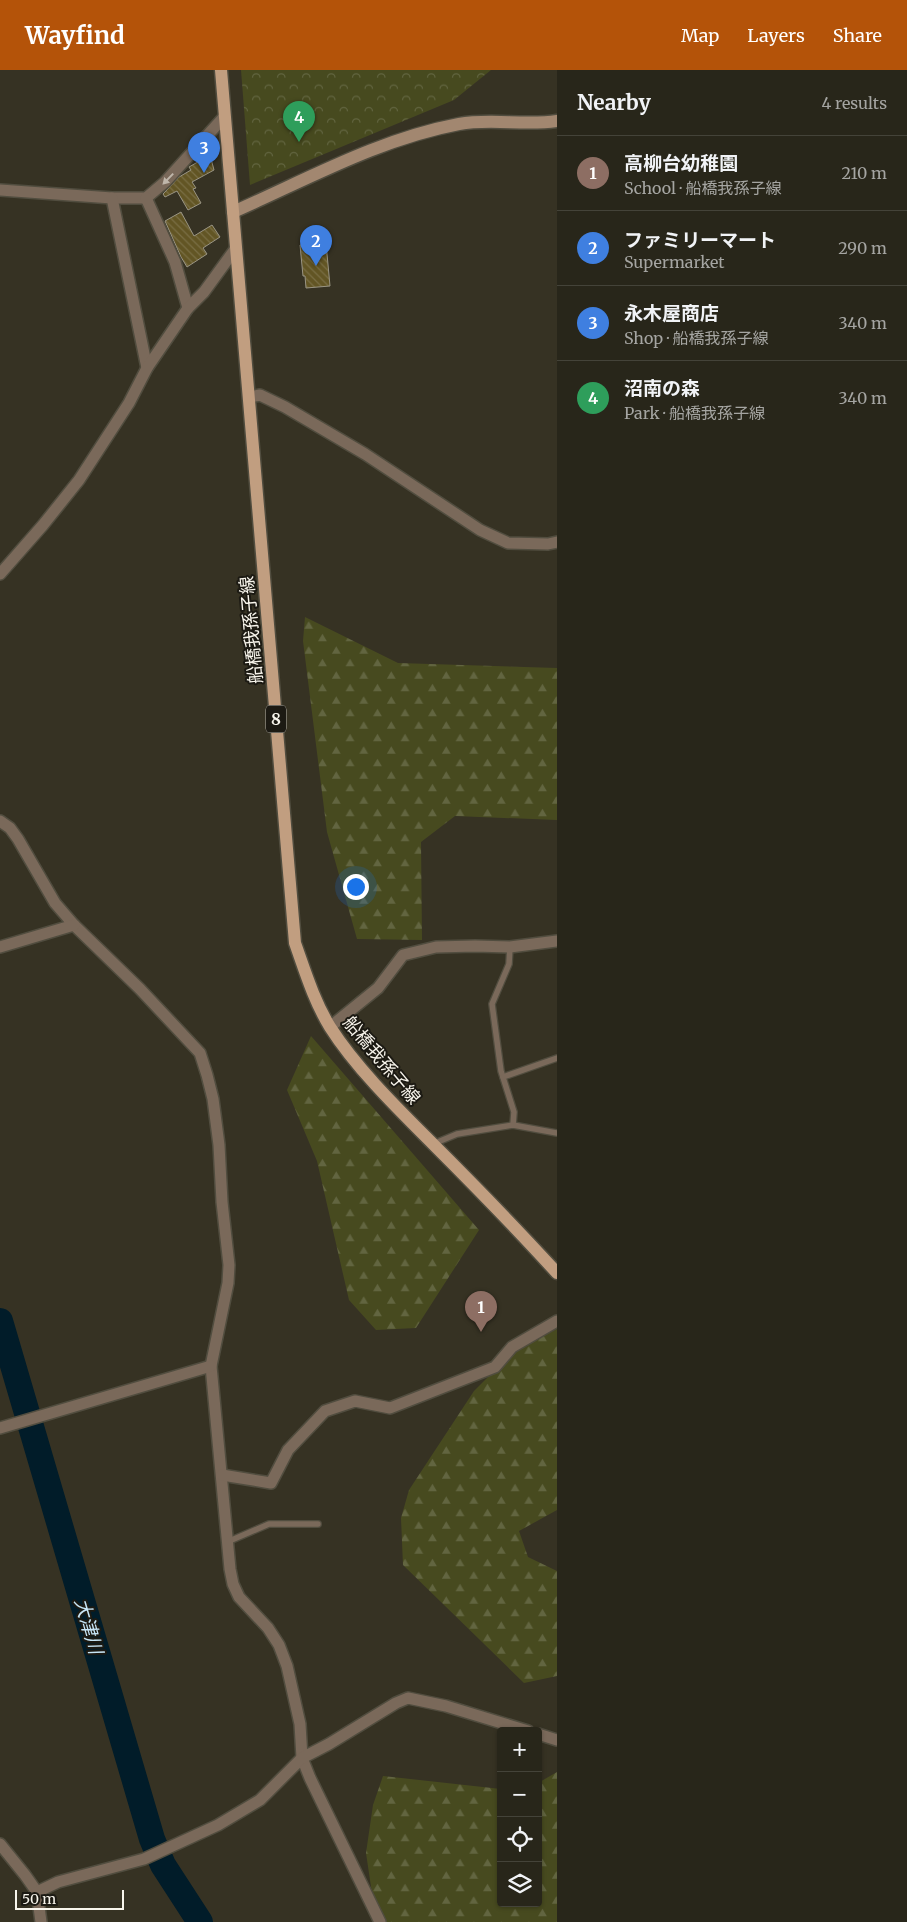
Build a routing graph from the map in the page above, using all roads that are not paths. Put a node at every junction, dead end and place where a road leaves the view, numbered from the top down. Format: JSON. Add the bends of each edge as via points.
{"nodes":[{"id":1,"x":221,"y":70,"type":"edge"},
{"id":2,"x":224,"y":116,"type":"junction"},
{"id":3,"x":557,"y":122,"type":"edge"},
{"id":4,"x":0,"y":190,"type":"edge"},
{"id":5,"x":112,"y":198,"type":"junction"},
{"id":6,"x":146,"y":198,"type":"junction"},
{"id":7,"x":233,"y":212,"type":"junction"},
{"id":8,"x":236,"y":248,"type":"junction"},
{"id":9,"x":188,"y":308,"type":"junction"},
{"id":10,"x":147,"y":368,"type":"junction"},
{"id":11,"x":249,"y":397,"type":"junction"},
{"id":12,"x":557,"y":542,"type":"edge"},
{"id":13,"x":0,"y":574,"type":"edge"},
{"id":14,"x":0,"y":821,"type":"edge"},
{"id":15,"x":74,"y":925,"type":"junction"},
{"id":16,"x":557,"y":941,"type":"edge"},
{"id":17,"x":0,"y":948,"type":"edge"},
{"id":18,"x":510,"y":948,"type":"junction"},
{"id":19,"x":330,"y":1027,"type":"junction"},
{"id":20,"x":557,"y":1058,"type":"edge"},
{"id":21,"x":503,"y":1076,"type":"junction"},
{"id":22,"x":513,"y":1125,"type":"junction"},
{"id":23,"x":557,"y":1133,"type":"edge"},
{"id":24,"x":433,"y":1144,"type":"junction"},
{"id":25,"x":557,"y":1272,"type":"edge"},
{"id":26,"x":557,"y":1321,"type":"edge"},
{"id":27,"x":211,"y":1366,"type":"junction"},
{"id":28,"x":0,"y":1428,"type":"edge"},
{"id":29,"x":222,"y":1476,"type":"junction"},
{"id":30,"x":318,"y":1524,"type":"dead end"},
{"id":31,"x":227,"y":1542,"type":"junction"},
{"id":32,"x":515,"y":1727,"type":"edge"},
{"id":33,"x":542,"y":1735,"type":"edge"},
{"id":34,"x":557,"y":1740,"type":"edge"},
{"id":35,"x":302,"y":1758,"type":"junction"},
{"id":36,"x":0,"y":1844,"type":"edge"},
{"id":37,"x":37,"y":1892,"type":"junction"},
{"id":38,"x":40,"y":1922,"type":"edge"},
{"id":39,"x":380,"y":1922,"type":"edge"}],
"edges":[{"from":1,"to":2,"type":"main road","name":"船橋我孫子線","number":"8"},
{"from":2,"to":6,"type":"street","one_way":true,"via":[[165,182]]},
{"from":2,"to":7,"type":"main road","name":"船橋我孫子線","number":"8"},
{"from":3,"to":7,"type":"street","via":[[459,124],[394,142]]},
{"from":4,"to":5,"type":"street"},
{"from":5,"to":6,"type":"street"},
{"from":5,"to":10,"type":"street"},
{"from":6,"to":9,"type":"street","via":[[174,262]]},
{"from":7,"to":8,"type":"main road","name":"船橋我孫子線","number":"8"},
{"from":8,"to":9,"type":"street"},
{"from":8,"to":11,"type":"main road","name":"船橋我孫子線","number":"8"},
{"from":9,"to":10,"type":"street"},
{"from":10,"to":13,"type":"street","via":[[129,403],[79,480]]},
{"from":11,"to":12,"type":"street","via":[[260,395],[293,412],[365,454],[480,530],[508,543]]},
{"from":11,"to":19,"type":"main road","name":"船橋我孫子線","number":"8","via":[[295,943]]},
{"from":14,"to":15,"type":"street","via":[[18,839],[55,903]]},
{"from":15,"to":17,"type":"street"},
{"from":15,"to":27,"type":"street","via":[[200,1053],[208,1075],[219,1145],[229,1265]]},
{"from":16,"to":18,"type":"street"},
{"from":18,"to":19,"type":"street","via":[[436,947],[403,955],[378,988]]},
{"from":18,"to":21,"type":"lane","via":[[509,964],[492,1004]]},
{"from":19,"to":24,"type":"main road","name":"船橋我孫子線","number":"8","via":[[363,1070]]},
{"from":20,"to":21,"type":"lane"},
{"from":21,"to":22,"type":"lane","via":[[514,1112]]},
{"from":22,"to":23,"type":"lane"},
{"from":22,"to":24,"type":"lane","via":[[457,1134]]},
{"from":24,"to":25,"type":"main road","name":"船橋我孫子線","number":"8"},
{"from":26,"to":29,"type":"street","via":[[512,1347],[495,1367],[399,1405],[390,1408],[355,1401],[325,1411],[288,1450],[271,1483]]},
{"from":27,"to":28,"type":"street"},
{"from":27,"to":29,"type":"street"},
{"from":29,"to":31,"type":"street"},
{"from":30,"to":31,"type":"lane","via":[[269,1524]]},
{"from":31,"to":35,"type":"street","via":[[233,1584],[276,1639],[287,1666],[300,1724]]},
{"from":32,"to":35,"type":"street","via":[[408,1698]]},
{"from":33,"to":34,"type":"street"},
{"from":35,"to":37,"type":"street","via":[[260,1800],[218,1826],[144,1859],[58,1882]]},
{"from":35,"to":39,"type":"street"},
{"from":36,"to":37,"type":"street"},
{"from":37,"to":38,"type":"street"}]}
